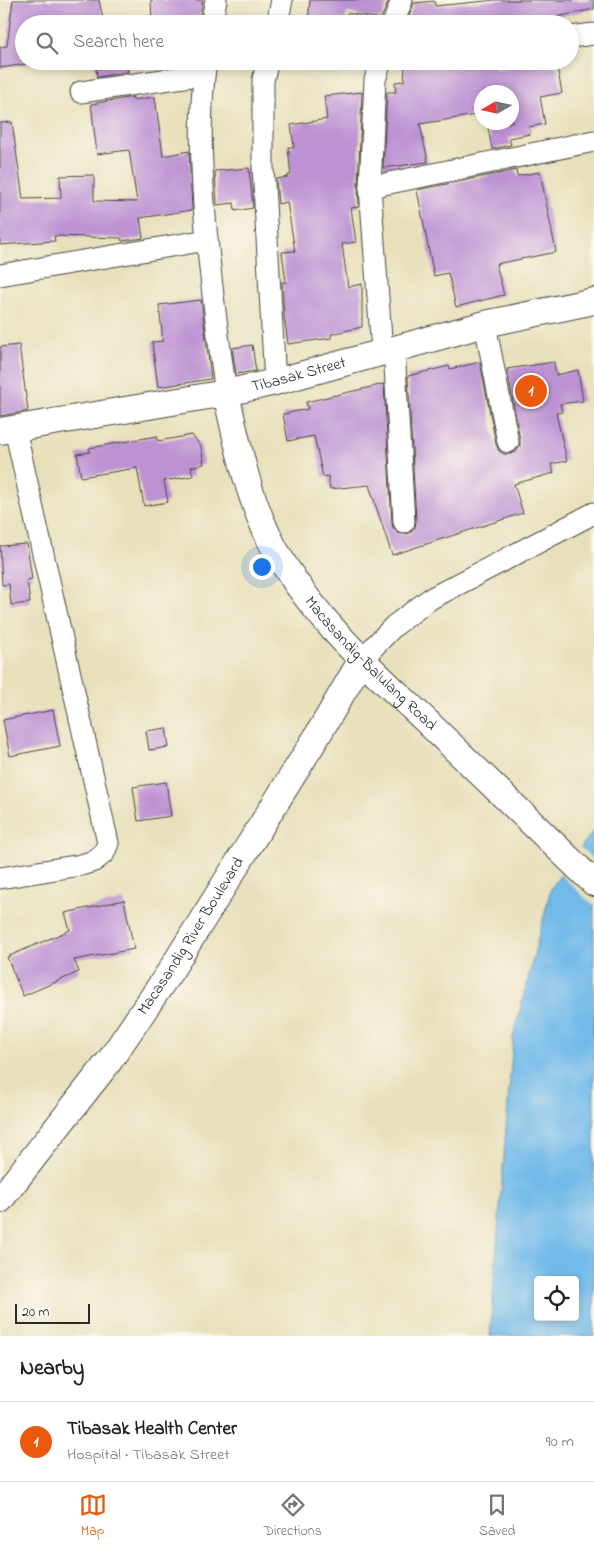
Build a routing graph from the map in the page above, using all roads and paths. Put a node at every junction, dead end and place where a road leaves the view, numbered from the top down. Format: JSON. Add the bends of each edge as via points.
{"nodes":[{"id":1,"x":216,"y":0,"type":"edge"},
{"id":2,"x":282,"y":0,"type":"edge"},
{"id":3,"x":402,"y":0,"type":"edge"},
{"id":4,"x":213,"y":15,"type":"edge"},
{"id":5,"x":279,"y":15,"type":"edge"},
{"id":6,"x":396,"y":15,"type":"edge"},
{"id":7,"x":594,"y":34,"type":"edge"},
{"id":8,"x":579,"y":36,"type":"edge"},
{"id":9,"x":195,"y":70,"type":"edge"},
{"id":10,"x":205,"y":70,"type":"edge"},
{"id":11,"x":266,"y":70,"type":"edge"},
{"id":12,"x":381,"y":70,"type":"edge"},
{"id":13,"x":81,"y":92,"type":"dead end"},
{"id":14,"x":594,"y":141,"type":"edge"},
{"id":15,"x":370,"y":187,"type":"junction"},
{"id":16,"x":207,"y":240,"type":"junction"},
{"id":17,"x":0,"y":275,"type":"edge"},
{"id":18,"x":594,"y":301,"type":"edge"},
{"id":19,"x":485,"y":324,"type":"junction"},
{"id":20,"x":388,"y":351,"type":"junction"},
{"id":21,"x":276,"y":382,"type":"junction"},
{"id":22,"x":226,"y":393,"type":"junction"},
{"id":23,"x":7,"y":430,"type":"edge"},
{"id":24,"x":508,"y":442,"type":"dead end"},
{"id":25,"x":594,"y":513,"type":"edge"},
{"id":26,"x":404,"y":522,"type":"dead end"},
{"id":27,"x":362,"y":659,"type":"junction"},
{"id":28,"x":0,"y":878,"type":"edge"},
{"id":29,"x":594,"y":883,"type":"edge"},
{"id":30,"x":0,"y":1200,"type":"edge"}],
"edges":[{"from":1,"to":4,"type":"street"},
{"from":2,"to":5,"type":"street"},
{"from":3,"to":6,"type":"street"},
{"from":7,"to":8,"type":"street"},
{"from":9,"to":13,"type":"street"},
{"from":10,"to":16,"type":"street","via":[[200,142]]},
{"from":11,"to":21,"type":"street","via":[[263,167]]},
{"from":12,"to":15,"type":"street","via":[[375,80]]},
{"from":14,"to":15,"type":"street"},
{"from":15,"to":20,"type":"street"},
{"from":16,"to":17,"type":"street"},
{"from":16,"to":22,"type":"street"},
{"from":18,"to":19,"type":"street","name":"Tibasak Street"},
{"from":19,"to":20,"type":"street","name":"Tibasak Street"},
{"from":19,"to":24,"type":"street"},
{"from":20,"to":21,"type":"street","name":"Tibasak Street"},
{"from":20,"to":26,"type":"street"},
{"from":21,"to":22,"type":"street","name":"Tibasak Street"},
{"from":22,"to":23,"type":"street","name":"Tibasak Street"},
{"from":22,"to":27,"type":"street","name":"Macasandig-Balulang Road","via":[[246,476],[258,513],[276,551],[323,619]]},
{"from":23,"to":28,"type":"street","via":[[108,842],[104,853],[94,861]]},
{"from":25,"to":27,"type":"street","via":[[430,599],[394,626]]},
{"from":27,"to":29,"type":"street","name":"Macasandig-Balulang Road"},
{"from":27,"to":30,"type":"street","name":"Macasandig River Boulevard","via":[[171,970],[110,1060]]}]}
